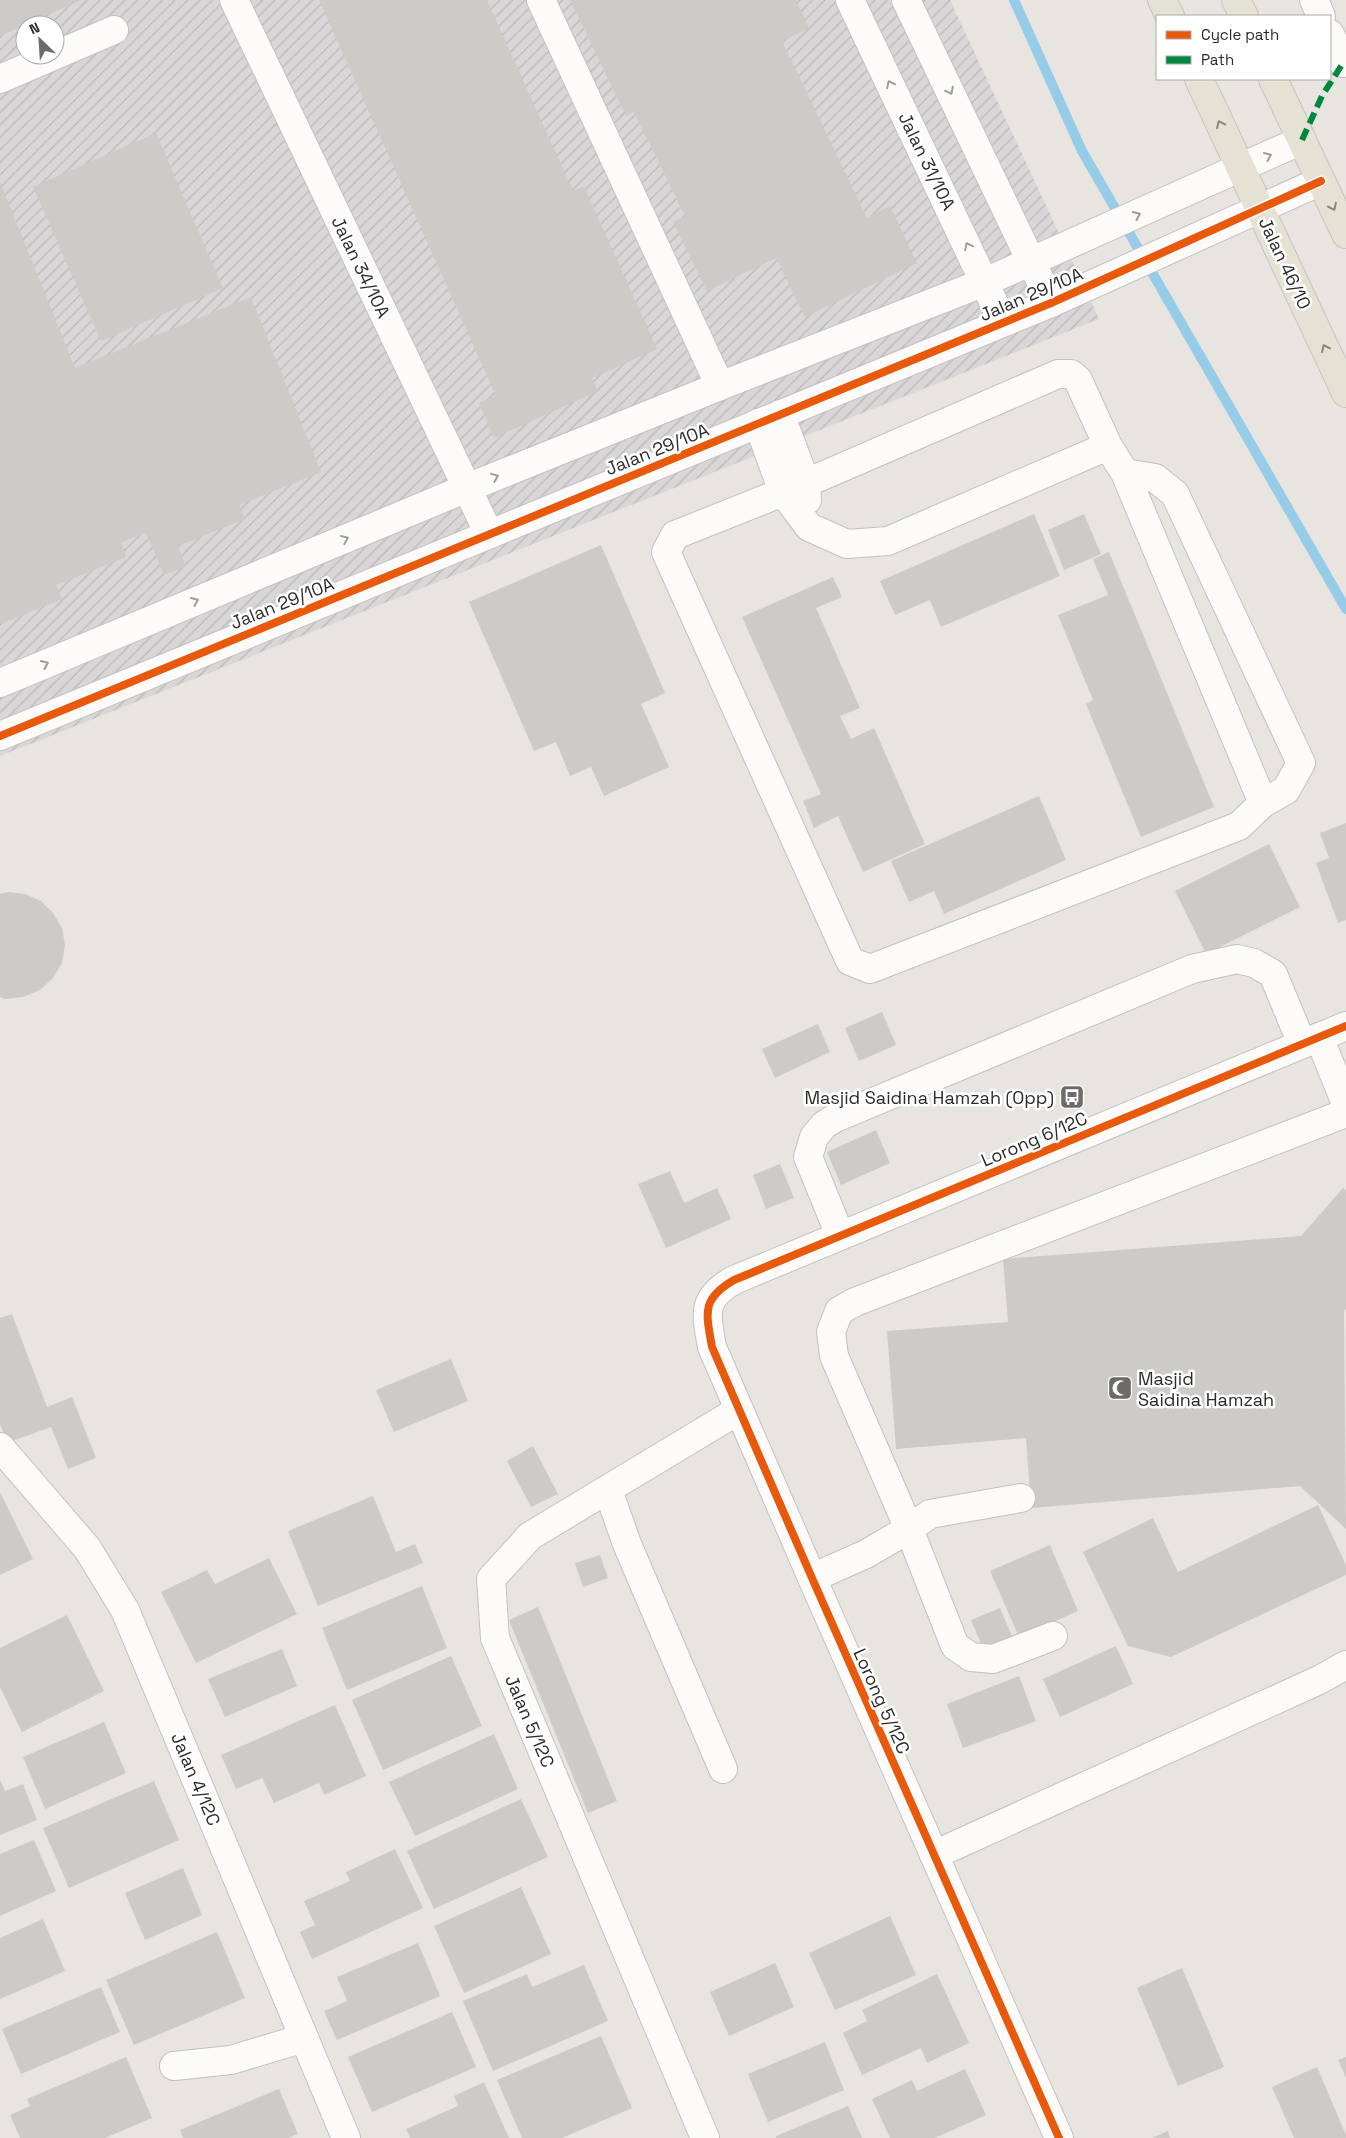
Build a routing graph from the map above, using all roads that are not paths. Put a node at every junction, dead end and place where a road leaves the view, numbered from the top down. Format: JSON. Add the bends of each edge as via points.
{"nodes":[{"id":1,"x":234,"y":0,"type":"edge"},
{"id":2,"x":541,"y":0,"type":"edge"},
{"id":3,"x":850,"y":0,"type":"edge"},
{"id":4,"x":906,"y":0,"type":"edge"},
{"id":5,"x":1162,"y":0,"type":"edge"},
{"id":6,"x":1236,"y":0,"type":"edge"},
{"id":7,"x":1314,"y":0,"type":"edge"},
{"id":8,"x":1170,"y":15,"type":"edge"},
{"id":9,"x":1244,"y":15,"type":"edge"},
{"id":10,"x":1321,"y":15,"type":"edge"},
{"id":11,"x":114,"y":30,"type":"dead end"},
{"id":12,"x":1331,"y":36,"type":"edge"},
{"id":13,"x":1343,"y":63,"type":"dead end"},
{"id":14,"x":0,"y":79,"type":"edge"},
{"id":15,"x":1199,"y":80,"type":"edge"},
{"id":16,"x":1273,"y":80,"type":"edge"},
{"id":17,"x":1302,"y":140,"type":"junction"},
{"id":18,"x":1241,"y":168,"type":"junction"},
{"id":19,"x":1321,"y":181,"type":"junction"},
{"id":20,"x":1260,"y":208,"type":"junction"},
{"id":21,"x":1346,"y":234,"type":"edge"},
{"id":22,"x":1032,"y":261,"type":"junction"},
{"id":23,"x":985,"y":282,"type":"junction"},
{"id":24,"x":1050,"y":303,"type":"junction"},
{"id":25,"x":1003,"y":322,"type":"junction"},
{"id":26,"x":720,"y":386,"type":"junction"},
{"id":27,"x":1346,"y":393,"type":"edge"},
{"id":28,"x":769,"y":419,"type":"junction"},
{"id":29,"x":1108,"y":446,"type":"junction"},
{"id":30,"x":1125,"y":473,"type":"junction"},
{"id":31,"x":467,"y":488,"type":"junction"},
{"id":32,"x":794,"y":488,"type":"junction"},
{"id":33,"x":489,"y":534,"type":"junction"},
{"id":34,"x":0,"y":683,"type":"edge"},
{"id":35,"x":0,"y":736,"type":"edge"},
{"id":36,"x":1263,"y":803,"type":"junction"},
{"id":37,"x":1346,"y":1026,"type":"edge"},
{"id":38,"x":1311,"y":1041,"type":"junction"},
{"id":39,"x":1346,"y":1104,"type":"edge"},
{"id":40,"x":1346,"y":1113,"type":"edge"},
{"id":41,"x":840,"y":1235,"type":"junction"},
{"id":42,"x":734,"y":1280,"type":"joint"},
{"id":43,"x":739,"y":1410,"type":"junction"},
{"id":44,"x":0,"y":1447,"type":"edge"},
{"id":45,"x":608,"y":1490,"type":"junction"},
{"id":46,"x":1021,"y":1498,"type":"dead end"},
{"id":47,"x":909,"y":1529,"type":"junction"},
{"id":48,"x":812,"y":1578,"type":"junction"},
{"id":49,"x":1053,"y":1636,"type":"dead end"},
{"id":50,"x":1346,"y":1666,"type":"edge"},
{"id":51,"x":723,"y":1769,"type":"dead end"},
{"id":52,"x":934,"y":1855,"type":"junction"},
{"id":53,"x":304,"y":2038,"type":"junction"},
{"id":54,"x":174,"y":2066,"type":"dead end"},
{"id":55,"x":698,"y":2136,"type":"edge"},
{"id":56,"x":346,"y":2138,"type":"edge"},
{"id":57,"x":1059,"y":2138,"type":"edge"}],
"edges":[{"from":1,"to":31,"type":"street","name":"Jalan 34/10A"},
{"from":2,"to":26,"type":"street"},
{"from":23,"to":3,"type":"street","name":"Jalan 31/10A","one_way":true},
{"from":4,"to":22,"type":"street","one_way":true},
{"from":5,"to":8,"type":"main road"},
{"from":6,"to":9,"type":"main road"},
{"from":7,"to":10,"type":"street"},
{"from":11,"to":14,"type":"street"},
{"from":12,"to":13,"type":"street"},
{"from":18,"to":15,"type":"main road","name":"Jalan 46/10","one_way":true},
{"from":16,"to":17,"type":"main road"},
{"from":18,"to":17,"type":"street","name":"Jalan 29/10A","one_way":true},
{"from":17,"to":19,"type":"main road"},
{"from":18,"to":20,"type":"main road","name":"Jalan 46/10"},
{"from":22,"to":18,"type":"street","name":"Jalan 29/10A","one_way":true},
{"from":19,"to":20,"type":"street","name":"Jalan 29/10A"},
{"from":19,"to":21,"type":"main road","one_way":true},
{"from":20,"to":24,"type":"street","name":"Jalan 29/10A"},
{"from":27,"to":20,"type":"main road","name":"Jalan 46/10","one_way":true},
{"from":22,"to":23,"type":"street","name":"Jalan 29/10A"},
{"from":22,"to":24,"type":"street"},
{"from":23,"to":25,"type":"street","name":"Jalan 31/10A"},
{"from":23,"to":26,"type":"street","name":"Jalan 29/10A"},
{"from":24,"to":25,"type":"street","name":"Jalan 29/10A"},
{"from":25,"to":28,"type":"street","name":"Jalan 29/10A"},
{"from":31,"to":26,"type":"street","name":"Jalan 29/10A","one_way":true},
{"from":28,"to":32,"type":"street"},
{"from":28,"to":33,"type":"street","name":"Jalan 29/10A"},
{"from":29,"to":30,"type":"street"},
{"from":29,"to":32,"type":"street","via":[[888,540],[847,544],[810,527]]},
{"from":29,"to":32,"type":"street","via":[[1078,380],[1071,374],[1058,374]]},
{"from":30,"to":36,"type":"street"},
{"from":30,"to":36,"type":"street","via":[[1155,478],[1175,494],[1302,763],[1286,790]]},
{"from":31,"to":33,"type":"street","name":"Jalan 34/10A"},
{"from":34,"to":31,"type":"street","name":"Jalan 29/10A","one_way":true},
{"from":32,"to":36,"type":"street","via":[[675,535],[666,552],[850,961],[870,969],[1239,826]]},
{"from":33,"to":35,"type":"street","name":"Jalan 29/10A"},
{"from":37,"to":38,"type":"street","name":"Lorong 6/12C"},
{"from":38,"to":39,"type":"street"},
{"from":38,"to":41,"type":"street","name":"Lorong 6/12C"},
{"from":38,"to":41,"type":"street","via":[[1273,974],[1254,963],[1237,959],[1183,973],[836,1118],[824,1126],[814,1137],[808,1157]]},
{"from":40,"to":47,"type":"street","via":[[839,1311],[831,1332],[834,1356]]},
{"from":41,"to":42,"type":"street","name":"Lorong 6/12C"},
{"from":42,"to":43,"type":"street","name":"Lorong 5/12C","via":[[718,1290],[709,1304],[708,1324],[712,1347]]},
{"from":43,"to":45,"type":"street","name":"Jalan 5/12C"},
{"from":43,"to":48,"type":"street","name":"Lorong 5/12C"},
{"from":44,"to":53,"type":"street","name":"Jalan 4/12C","via":[[87,1548],[125,1610]]},
{"from":45,"to":51,"type":"street","via":[[627,1544]]},
{"from":45,"to":55,"type":"street","name":"Jalan 5/12C","via":[[530,1536],[491,1579],[495,1638]]},
{"from":46,"to":47,"type":"street","via":[[930,1514]]},
{"from":47,"to":48,"type":"street","via":[[866,1554]]},
{"from":47,"to":49,"type":"street","via":[[955,1646],[971,1657],[993,1659]]},
{"from":48,"to":52,"type":"street","name":"Lorong 5/12C"},
{"from":50,"to":52,"type":"street"},
{"from":52,"to":57,"type":"street","name":"Lorong 5/12C"},
{"from":53,"to":54,"type":"street","via":[[231,2060]]},
{"from":53,"to":56,"type":"street","name":"Jalan 4/12C"}]}
